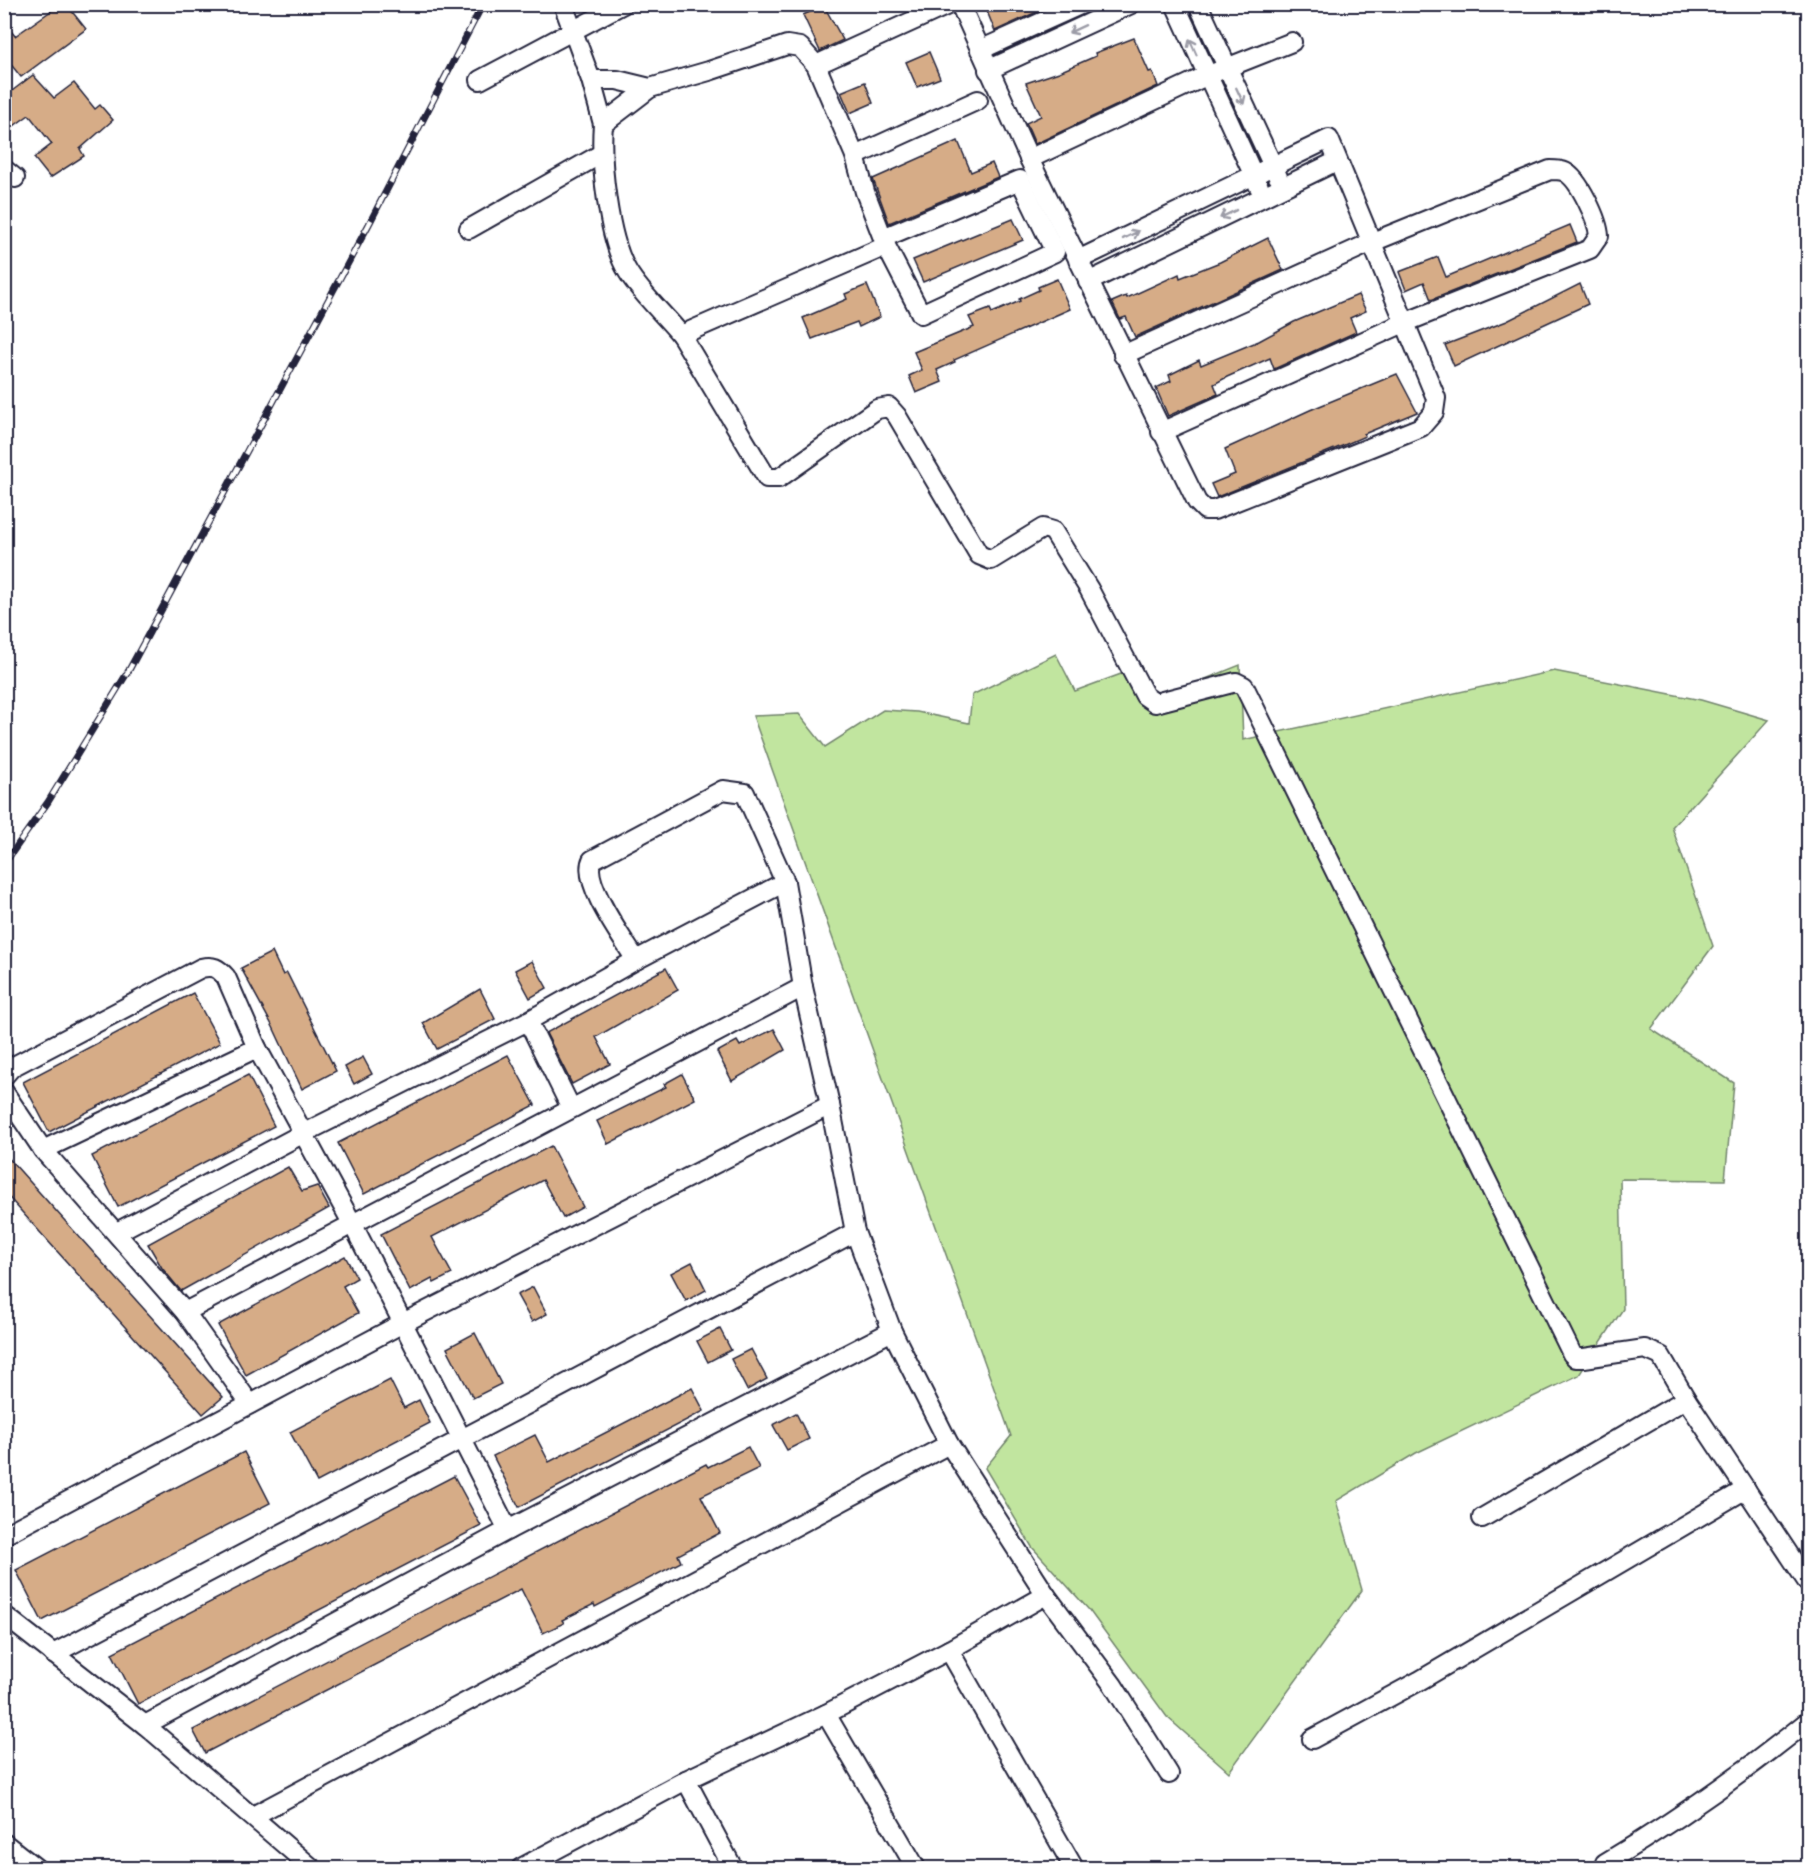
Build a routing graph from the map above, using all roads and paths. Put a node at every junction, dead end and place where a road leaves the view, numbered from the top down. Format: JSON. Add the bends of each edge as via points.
{"nodes":[{"id":1,"x":563,"y":4,"type":"edge"},
{"id":2,"x":623,"y":4,"type":"edge"},
{"id":3,"x":950,"y":4,"type":"edge"},
{"id":4,"x":960,"y":4,"type":"edge"},
{"id":5,"x":1082,"y":4,"type":"edge"},
{"id":6,"x":1131,"y":4,"type":"edge"},
{"id":7,"x":1175,"y":4,"type":"edge"},
{"id":8,"x":1198,"y":4,"type":"edge"},
{"id":9,"x":574,"y":29,"type":"junction"},
{"id":10,"x":1292,"y":42,"type":"dead end"},
{"id":11,"x":980,"y":50,"type":"junction"},
{"id":12,"x":816,"y":65,"type":"junction"},
{"id":13,"x":1227,"y":68,"type":"junction"},
{"id":14,"x":988,"y":70,"type":"junction"},
{"id":15,"x":1206,"y":76,"type":"junction"},
{"id":16,"x":480,"y":80,"type":"dead end"},
{"id":17,"x":591,"y":80,"type":"junction"},
{"id":18,"x":650,"y":88,"type":"junction"},
{"id":19,"x":978,"y":100,"type":"dead end"},
{"id":20,"x":603,"y":124,"type":"junction"},
{"id":21,"x":601,"y":154,"type":"junction"},
{"id":22,"x":855,"y":156,"type":"junction"},
{"id":23,"x":1029,"y":159,"type":"junction"},
{"id":24,"x":1337,"y":161,"type":"junction"},
{"id":25,"x":1273,"y":166,"type":"junction"},
{"id":26,"x":1253,"y":176,"type":"junction"},
{"id":27,"x":1282,"y":187,"type":"junction"},
{"id":28,"x":1263,"y":197,"type":"junction"},
{"id":29,"x":469,"y":230,"type":"dead end"},
{"id":30,"x":885,"y":242,"type":"junction"},
{"id":31,"x":1370,"y":243,"type":"junction"},
{"id":32,"x":1078,"y":261,"type":"junction"},
{"id":33,"x":1088,"y":282,"type":"junction"},
{"id":34,"x":1404,"y":323,"type":"junction"},
{"id":35,"x":681,"y":335,"type":"junction"},
{"id":36,"x":1123,"y":355,"type":"junction"},
{"id":37,"x":1161,"y":432,"type":"junction"},
{"id":38,"x":785,"y":882,"type":"junction"},
{"id":39,"x":636,"y":960,"type":"junction"},
{"id":40,"x":803,"y":987,"type":"junction"},
{"id":41,"x":528,"y":1021,"type":"junction"},
{"id":42,"x":257,"y":1048,"type":"junction"},
{"id":43,"x":4,"y":1076,"type":"edge"},
{"id":44,"x":4,"y":1092,"type":"edge"},
{"id":45,"x":830,"y":1105,"type":"junction"},
{"id":46,"x":571,"y":1107,"type":"junction"},
{"id":47,"x":302,"y":1134,"type":"junction"},
{"id":48,"x":43,"y":1150,"type":"junction"},
{"id":49,"x":354,"y":1225,"type":"junction"},
{"id":50,"x":117,"y":1232,"type":"junction"},
{"id":51,"x":855,"y":1232,"type":"junction"},
{"id":52,"x":185,"y":1312,"type":"junction"},
{"id":53,"x":403,"y":1323,"type":"junction"},
{"id":54,"x":892,"y":1331,"type":"junction"},
{"id":55,"x":1686,"y":1399,"type":"junction"},
{"id":56,"x":250,"y":1404,"type":"junction"},
{"id":57,"x":462,"y":1437,"type":"junction"},
{"id":58,"x":949,"y":1444,"type":"junction"},
{"id":59,"x":1746,"y":1489,"type":"junction"},
{"id":60,"x":1482,"y":1518,"type":"dead end"},
{"id":61,"x":508,"y":1530,"type":"junction"},
{"id":62,"x":4,"y":1535,"type":"edge"},
{"id":63,"x":1809,"y":1582,"type":"edge"},
{"id":64,"x":1046,"y":1595,"type":"junction"},
{"id":65,"x":4,"y":1615,"type":"edge"},
{"id":66,"x":949,"y":1650,"type":"junction"},
{"id":67,"x":53,"y":1654,"type":"junction"},
{"id":68,"x":826,"y":1714,"type":"junction"},
{"id":69,"x":1809,"y":1721,"type":"edge"},
{"id":70,"x":145,"y":1725,"type":"junction"},
{"id":71,"x":1312,"y":1739,"type":"dead end"},
{"id":72,"x":1169,"y":1774,"type":"dead end"},
{"id":73,"x":686,"y":1780,"type":"junction"},
{"id":74,"x":253,"y":1816,"type":"junction"},
{"id":75,"x":4,"y":1843,"type":"edge"},
{"id":76,"x":1605,"y":1863,"type":"dead end"},
{"id":77,"x":36,"y":1869,"type":"edge"},
{"id":78,"x":312,"y":1869,"type":"edge"},
{"id":79,"x":521,"y":1869,"type":"edge"},
{"id":80,"x":733,"y":1869,"type":"edge"},
{"id":81,"x":916,"y":1869,"type":"edge"},
{"id":82,"x":1074,"y":1869,"type":"edge"}],
"edges":[{"from":1,"to":9,"type":"street"},
{"from":2,"to":9,"type":"street"},
{"from":3,"to":12,"type":"street"},
{"from":4,"to":11,"type":"street"},
{"from":5,"to":11,"type":"street"},
{"from":6,"to":14,"type":"street","one_way":true},
{"from":15,"to":7,"type":"street","one_way":true},
{"from":8,"to":13,"type":"street"},
{"from":9,"to":16,"type":"street"},
{"from":9,"to":17,"type":"street"},
{"from":10,"to":13,"type":"street"},
{"from":11,"to":14,"type":"street"},
{"from":12,"to":18,"type":"street","via":[[800,47],[787,45]]},
{"from":12,"to":22,"type":"street"},
{"from":13,"to":15,"type":"street"},
{"from":13,"to":25,"type":"street","one_way":true},
{"from":14,"to":23,"type":"street"},
{"from":15,"to":23,"type":"street"},
{"from":15,"to":26,"type":"street"},
{"from":17,"to":18,"type":"street","via":[[617,80]]},
{"from":17,"to":20,"type":"street"},
{"from":18,"to":20,"type":"street"},
{"from":19,"to":22,"type":"street"},
{"from":20,"to":21,"type":"street"},
{"from":21,"to":29,"type":"street"},
{"from":21,"to":35,"type":"street","via":[[621,259],[636,284]]},
{"from":22,"to":30,"type":"street"},
{"from":23,"to":32,"type":"street"},
{"from":24,"to":25,"type":"street","via":[[1329,139]]},
{"from":24,"to":27,"type":"street"},
{"from":24,"to":31,"type":"street"},
{"from":25,"to":26,"type":"street"},
{"from":25,"to":27,"type":"street"},
{"from":26,"to":28,"type":"street"},
{"from":32,"to":26,"type":"street","one_way":true},
{"from":27,"to":28,"type":"street"},
{"from":28,"to":33,"type":"street","one_way":true},
{"from":30,"to":30,"type":"street","via":[[921,314],[1055,252],[1020,180]]},
{"from":30,"to":35,"type":"street"},
{"from":31,"to":34,"type":"street"},
{"from":31,"to":34,"type":"street","via":[[1550,170],[1564,171],[1574,180],[1590,208],[1599,236],[1590,249]]},
{"from":31,"to":36,"type":"street"},
{"from":32,"to":33,"type":"street"},
{"from":33,"to":36,"type":"street"},
{"from":34,"to":37,"type":"street"},
{"from":34,"to":37,"type":"street","via":[[1437,404],[1421,427],[1214,510],[1205,510],[1197,502]]},
{"from":35,"to":55,"type":"street","via":[[767,478],[779,478],[877,409],[889,408],[979,555],[991,560],[1043,528],[1053,531],[1150,700],[1155,703],[1236,682],[1244,686],[1572,1354],[1584,1358],[1654,1351],[1661,1356]]},
{"from":36,"to":37,"type":"street"},
{"from":38,"to":39,"type":"street"},
{"from":38,"to":39,"type":"street","via":[[750,800],[738,790],[723,790],[649,828],[596,856],[588,867],[592,885]]},
{"from":38,"to":40,"type":"street"},
{"from":39,"to":41,"type":"street"},
{"from":40,"to":45,"type":"street"},
{"from":40,"to":46,"type":"street"},
{"from":41,"to":46,"type":"street"},
{"from":41,"to":47,"type":"street"},
{"from":42,"to":43,"type":"street","via":[[226,977],[210,966],[12,1067]]},
{"from":42,"to":47,"type":"street"},
{"from":42,"to":48,"type":"street"},
{"from":44,"to":48,"type":"street"},
{"from":45,"to":51,"type":"street"},
{"from":45,"to":53,"type":"street"},
{"from":46,"to":49,"type":"street"},
{"from":47,"to":49,"type":"street"},
{"from":47,"to":50,"type":"street"},
{"from":48,"to":50,"type":"street"},
{"from":49,"to":52,"type":"street"},
{"from":49,"to":53,"type":"street"},
{"from":50,"to":52,"type":"street"},
{"from":51,"to":54,"type":"street"},
{"from":51,"to":57,"type":"street"},
{"from":52,"to":56,"type":"street"},
{"from":53,"to":56,"type":"street"},
{"from":53,"to":57,"type":"street"},
{"from":54,"to":58,"type":"street"},
{"from":54,"to":61,"type":"street"},
{"from":55,"to":59,"type":"street"},
{"from":55,"to":60,"type":"street"},
{"from":56,"to":62,"type":"street"},
{"from":57,"to":61,"type":"street"},
{"from":57,"to":67,"type":"street"},
{"from":58,"to":64,"type":"street"},
{"from":58,"to":74,"type":"street"},
{"from":59,"to":63,"type":"street"},
{"from":59,"to":71,"type":"street"},
{"from":61,"to":70,"type":"street"},
{"from":64,"to":66,"type":"street"},
{"from":64,"to":72,"type":"street","via":[[1113,1685]]},
{"from":65,"to":67,"type":"street"},
{"from":66,"to":68,"type":"street"},
{"from":66,"to":82,"type":"street"},
{"from":67,"to":70,"type":"street"},
{"from":68,"to":73,"type":"street"},
{"from":68,"to":81,"type":"street"},
{"from":69,"to":76,"type":"street","via":[[1678,1820]]},
{"from":70,"to":74,"type":"street"},
{"from":73,"to":79,"type":"street"},
{"from":73,"to":80,"type":"street"},
{"from":74,"to":78,"type":"street"},
{"from":75,"to":77,"type":"street"}]}
